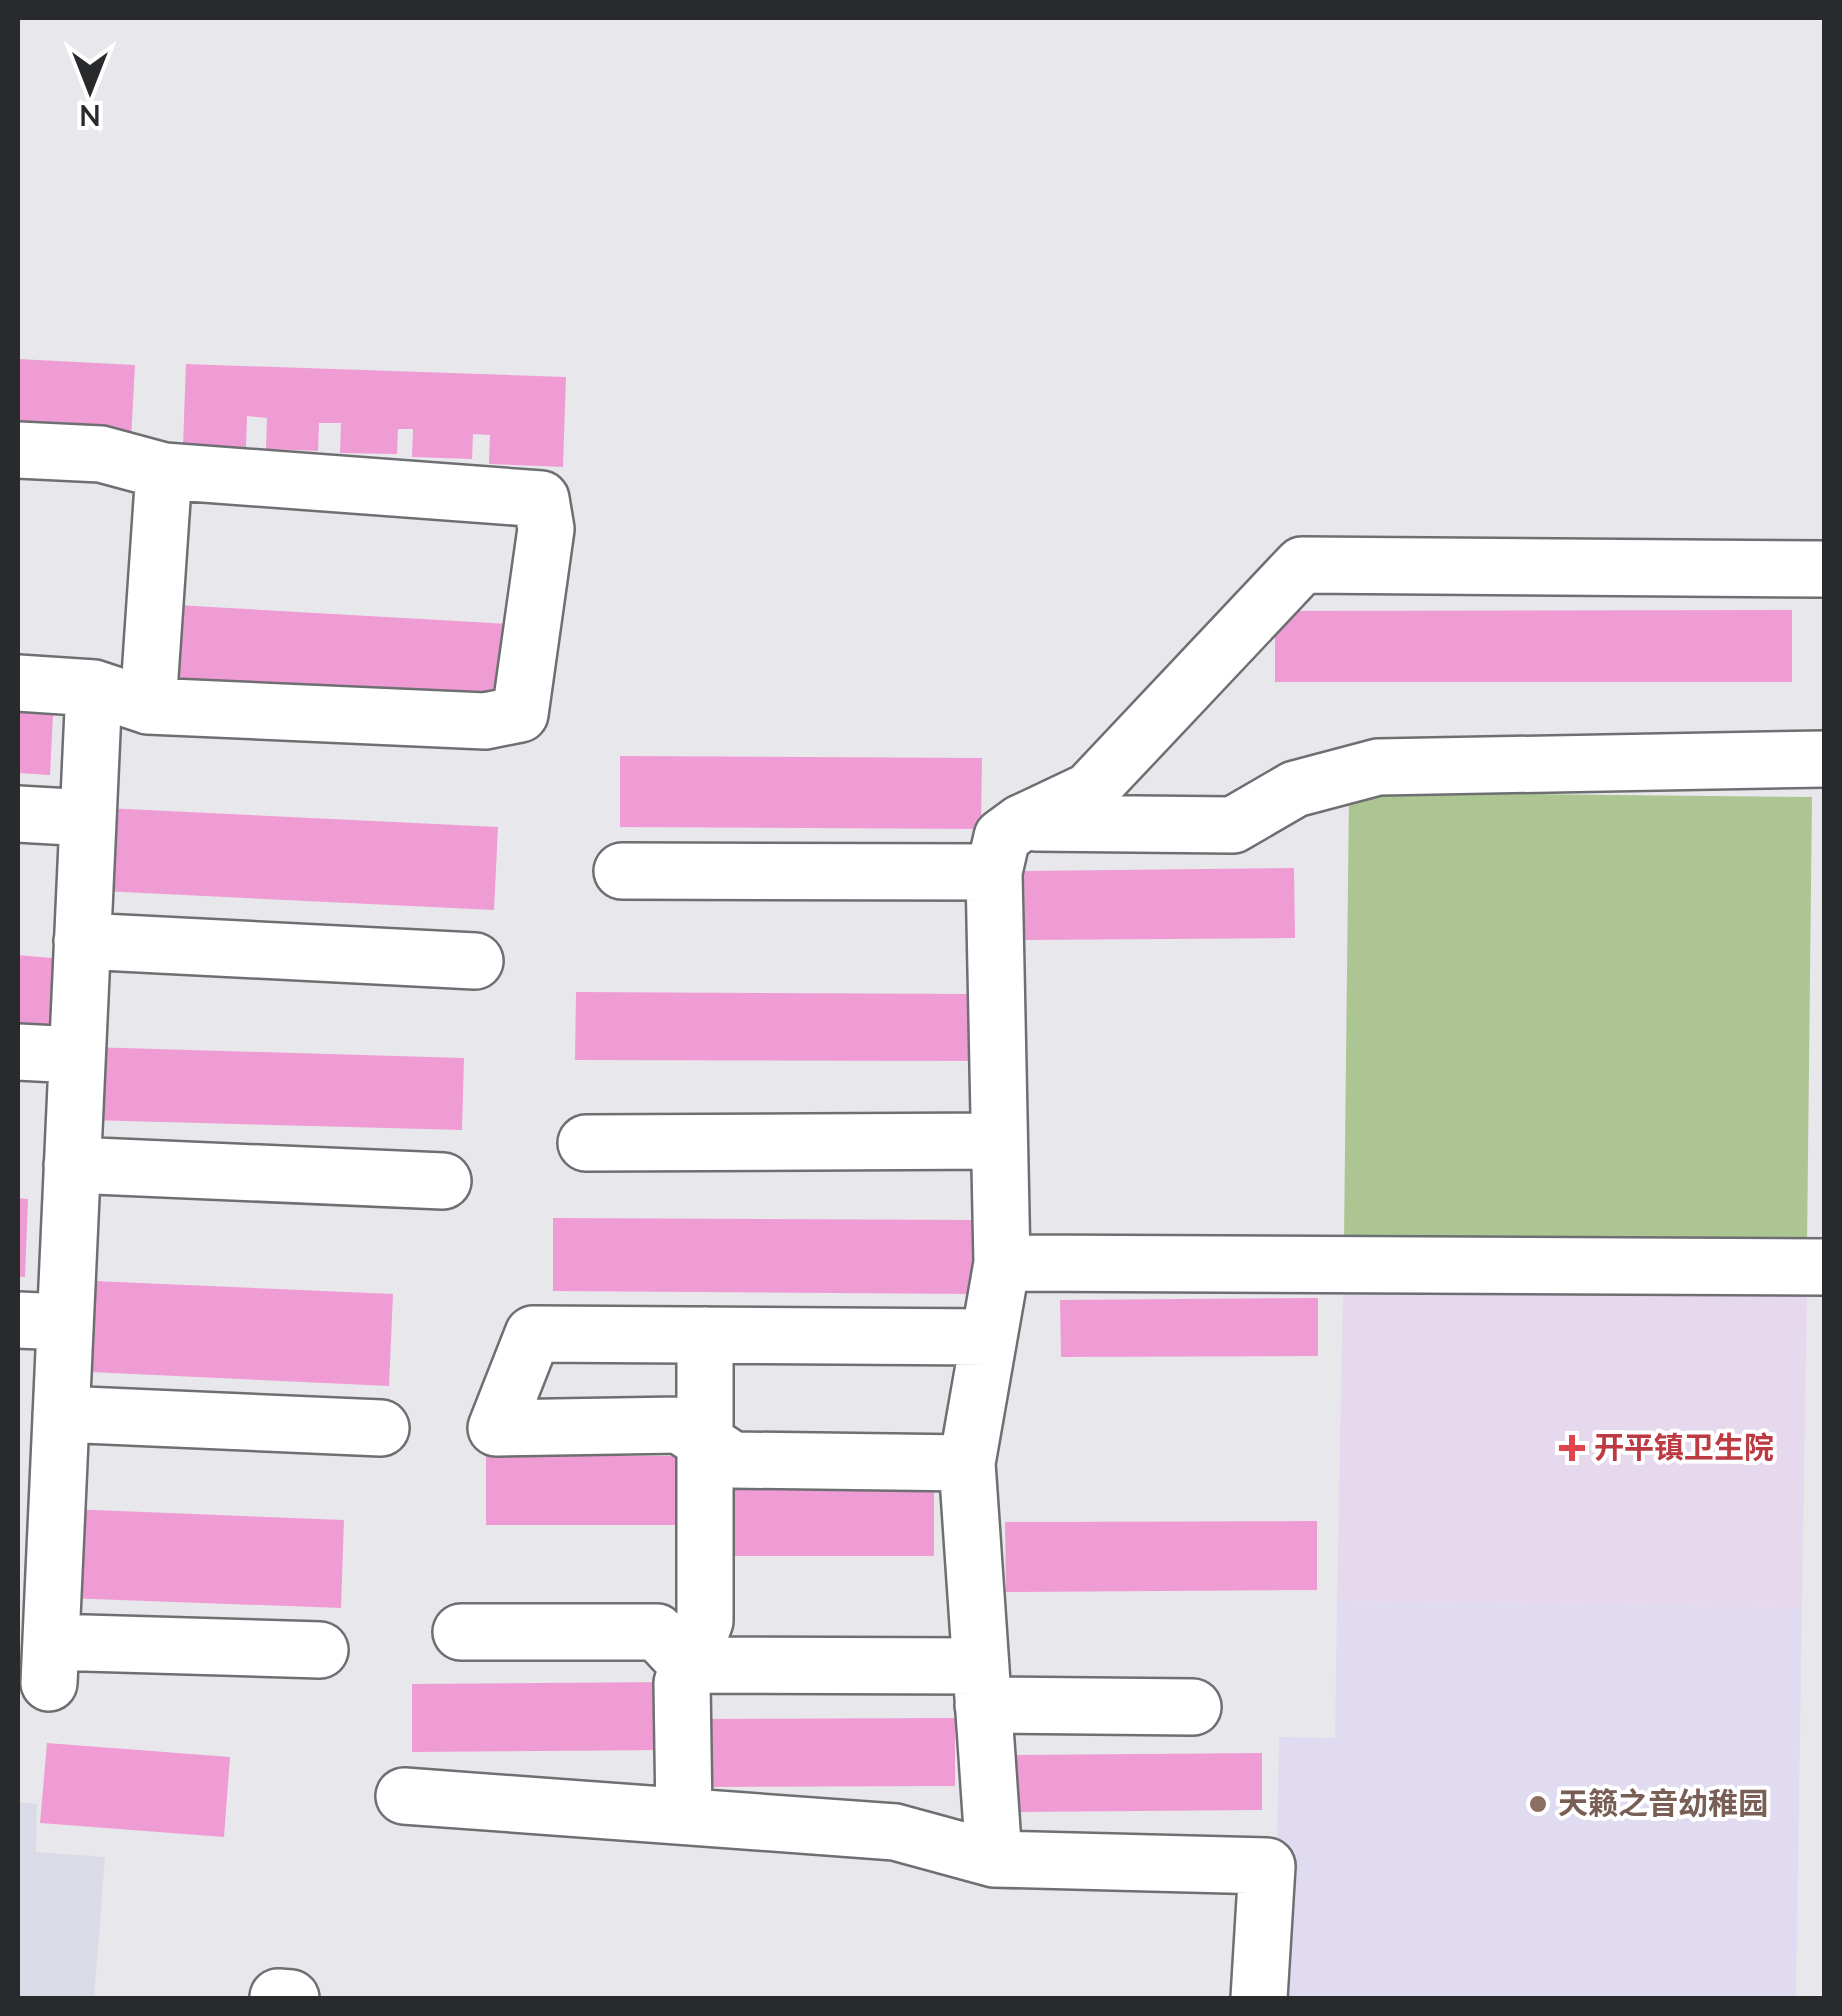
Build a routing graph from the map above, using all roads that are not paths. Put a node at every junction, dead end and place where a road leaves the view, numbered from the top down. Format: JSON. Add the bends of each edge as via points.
{"nodes":[{"id":1,"x":18,"y":450,"type":"edge"},
{"id":2,"x":164,"y":470,"type":"junction"},
{"id":3,"x":1824,"y":569,"type":"edge"},
{"id":4,"x":18,"y":683,"type":"edge"},
{"id":5,"x":94,"y":688,"type":"junction"},
{"id":6,"x":148,"y":706,"type":"junction"},
{"id":7,"x":1824,"y":758,"type":"edge"},
{"id":8,"x":18,"y":814,"type":"edge"},
{"id":9,"x":88,"y":818,"type":"junction"},
{"id":10,"x":1021,"y":823,"type":"junction"},
{"id":11,"x":622,"y":871,"type":"dead end"},
{"id":12,"x":994,"y":872,"type":"junction"},
{"id":13,"x":82,"y":941,"type":"junction"},
{"id":14,"x":476,"y":961,"type":"dead end"},
{"id":15,"x":18,"y":1052,"type":"edge"},
{"id":16,"x":77,"y":1055,"type":"junction"},
{"id":17,"x":1000,"y":1141,"type":"junction"},
{"id":18,"x":586,"y":1143,"type":"dead end"},
{"id":19,"x":72,"y":1165,"type":"junction"},
{"id":20,"x":442,"y":1182,"type":"dead end"},
{"id":21,"x":1002,"y":1263,"type":"junction"},
{"id":22,"x":1824,"y":1267,"type":"edge"},
{"id":23,"x":41,"y":1321,"type":"edge"},
{"id":24,"x":705,"y":1335,"type":"junction"},
{"id":25,"x":989,"y":1337,"type":"junction"},
{"id":26,"x":61,"y":1414,"type":"junction"},
{"id":27,"x":381,"y":1428,"type":"dead end"},
{"id":28,"x":705,"y":1442,"type":"junction"},
{"id":29,"x":966,"y":1463,"type":"junction"},
{"id":30,"x":37,"y":1535,"type":"edge"},
{"id":31,"x":460,"y":1632,"type":"dead end"},
{"id":32,"x":320,"y":1650,"type":"dead end"},
{"id":33,"x":688,"y":1665,"type":"junction"},
{"id":34,"x":982,"y":1685,"type":"junction"},
{"id":35,"x":1193,"y":1706,"type":"dead end"},
{"id":36,"x":404,"y":1796,"type":"dead end"},
{"id":37,"x":684,"y":1816,"type":"junction"},
{"id":38,"x":994,"y":1860,"type":"junction"},
{"id":39,"x":278,"y":1998,"type":"edge"},
{"id":40,"x":291,"y":1998,"type":"edge"},
{"id":41,"x":1260,"y":1998,"type":"edge"}],
"edges":[{"from":1,"to":2,"type":"street","via":[[100,454]]},
{"from":2,"to":6,"type":"street"},
{"from":2,"to":6,"type":"street","via":[[541,499],[546,529],[520,714],[485,721]]},
{"from":3,"to":10,"type":"street","via":[[1302,566],[1089,791]]},
{"from":4,"to":5,"type":"street"},
{"from":5,"to":6,"type":"street"},
{"from":5,"to":9,"type":"street"},
{"from":7,"to":10,"type":"street","via":[[1378,767],[1295,788],[1233,825]]},
{"from":8,"to":9,"type":"street"},
{"from":9,"to":13,"type":"street"},
{"from":10,"to":12,"type":"street","via":[[1002,837]]},
{"from":11,"to":12,"type":"street"},
{"from":12,"to":17,"type":"street"},
{"from":13,"to":14,"type":"street"},
{"from":13,"to":16,"type":"street"},
{"from":15,"to":16,"type":"street"},
{"from":16,"to":19,"type":"street"},
{"from":17,"to":18,"type":"street"},
{"from":17,"to":21,"type":"street"},
{"from":19,"to":20,"type":"street"},
{"from":19,"to":23,"type":"street"},
{"from":21,"to":22,"type":"street"},
{"from":21,"to":25,"type":"street"},
{"from":23,"to":26,"type":"street"},
{"from":24,"to":25,"type":"street"},
{"from":24,"to":28,"type":"street"},
{"from":24,"to":28,"type":"street","via":[[533,1334],[496,1428],[680,1425]]},
{"from":25,"to":29,"type":"street"},
{"from":26,"to":27,"type":"street"},
{"from":26,"to":30,"type":"street"},
{"from":28,"to":29,"type":"street","via":[[733,1460]]},
{"from":28,"to":33,"type":"street","via":[[705,1621]]},
{"from":29,"to":34,"type":"street"},
{"from":30,"to":32,"type":"street","via":[[50,1663]]},
{"from":31,"to":33,"type":"street","via":[[657,1632]]},
{"from":33,"to":34,"type":"street"},
{"from":33,"to":37,"type":"street","via":[[682,1683]]},
{"from":34,"to":35,"type":"street"},
{"from":34,"to":38,"type":"street"},
{"from":36,"to":37,"type":"street"},
{"from":37,"to":38,"type":"street","via":[[895,1832]]},
{"from":38,"to":41,"type":"street","via":[[1267,1866]]},
{"from":39,"to":40,"type":"street"}]}
